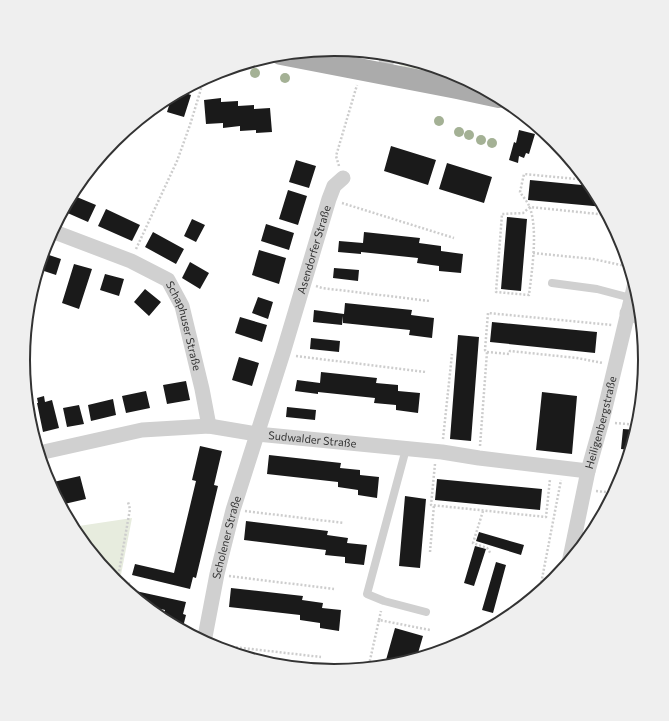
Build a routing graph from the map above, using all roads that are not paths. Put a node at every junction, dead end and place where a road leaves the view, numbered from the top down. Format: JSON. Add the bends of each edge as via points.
{"nodes":[{"id":1,"x":304,"y":58,"type":"edge"},
{"id":2,"x":386,"y":64,"type":"edge"},
{"id":3,"x":479,"y":92,"type":"edge"},
{"id":4,"x":343,"y":178,"type":"road end"},
{"id":5,"x":58,"y":233,"type":"edge"},
{"id":6,"x":552,"y":284,"type":"dead end"},
{"id":7,"x":632,"y":296,"type":"edge"},
{"id":8,"x":628,"y":312,"type":"junction"},
{"id":9,"x":635,"y":315,"type":"edge"},
{"id":10,"x":208,"y":426,"type":"junction"},
{"id":11,"x":257,"y":434,"type":"junction"},
{"id":12,"x":406,"y":449,"type":"junction"},
{"id":13,"x":44,"y":452,"type":"edge"},
{"id":14,"x":588,"y":471,"type":"junction"},
{"id":15,"x":571,"y":551,"type":"edge"},
{"id":16,"x":426,"y":612,"type":"dead end"},
{"id":17,"x":208,"y":637,"type":"edge"}],
"edges":[{"from":1,"to":2,"type":"main road","via":[[362,69]]},
{"from":2,"to":3,"type":"main road","via":[[450,86]]},
{"from":4,"to":11,"type":"street","name":"Asendorfer Straße","via":[[334,186],[329,199]]},
{"from":5,"to":10,"type":"street","name":"Schaphuser Straße","via":[[131,261],[168,280],[182,306]]},
{"from":6,"to":8,"type":"lane","via":[[597,289]]},
{"from":7,"to":8,"type":"street","name":"Heiligenbergstraße"},
{"from":8,"to":9,"type":"street"},
{"from":8,"to":14,"type":"street","name":"Heiligenbergstraße"},
{"from":10,"to":11,"type":"street","name":"Sudwalder Straße"},
{"from":10,"to":13,"type":"street","name":"Sudwalder Straße","via":[[142,430]]},
{"from":11,"to":12,"type":"street","name":"Sudwalder Straße"},
{"from":11,"to":17,"type":"street","name":"Scholener Straße","via":[[233,510],[217,574]]},
{"from":12,"to":14,"type":"street","name":"Sudwalder Straße"},
{"from":12,"to":16,"type":"lane","via":[[367,594]]},
{"from":14,"to":15,"type":"street","name":"Heiligenbergstraße"}]}
